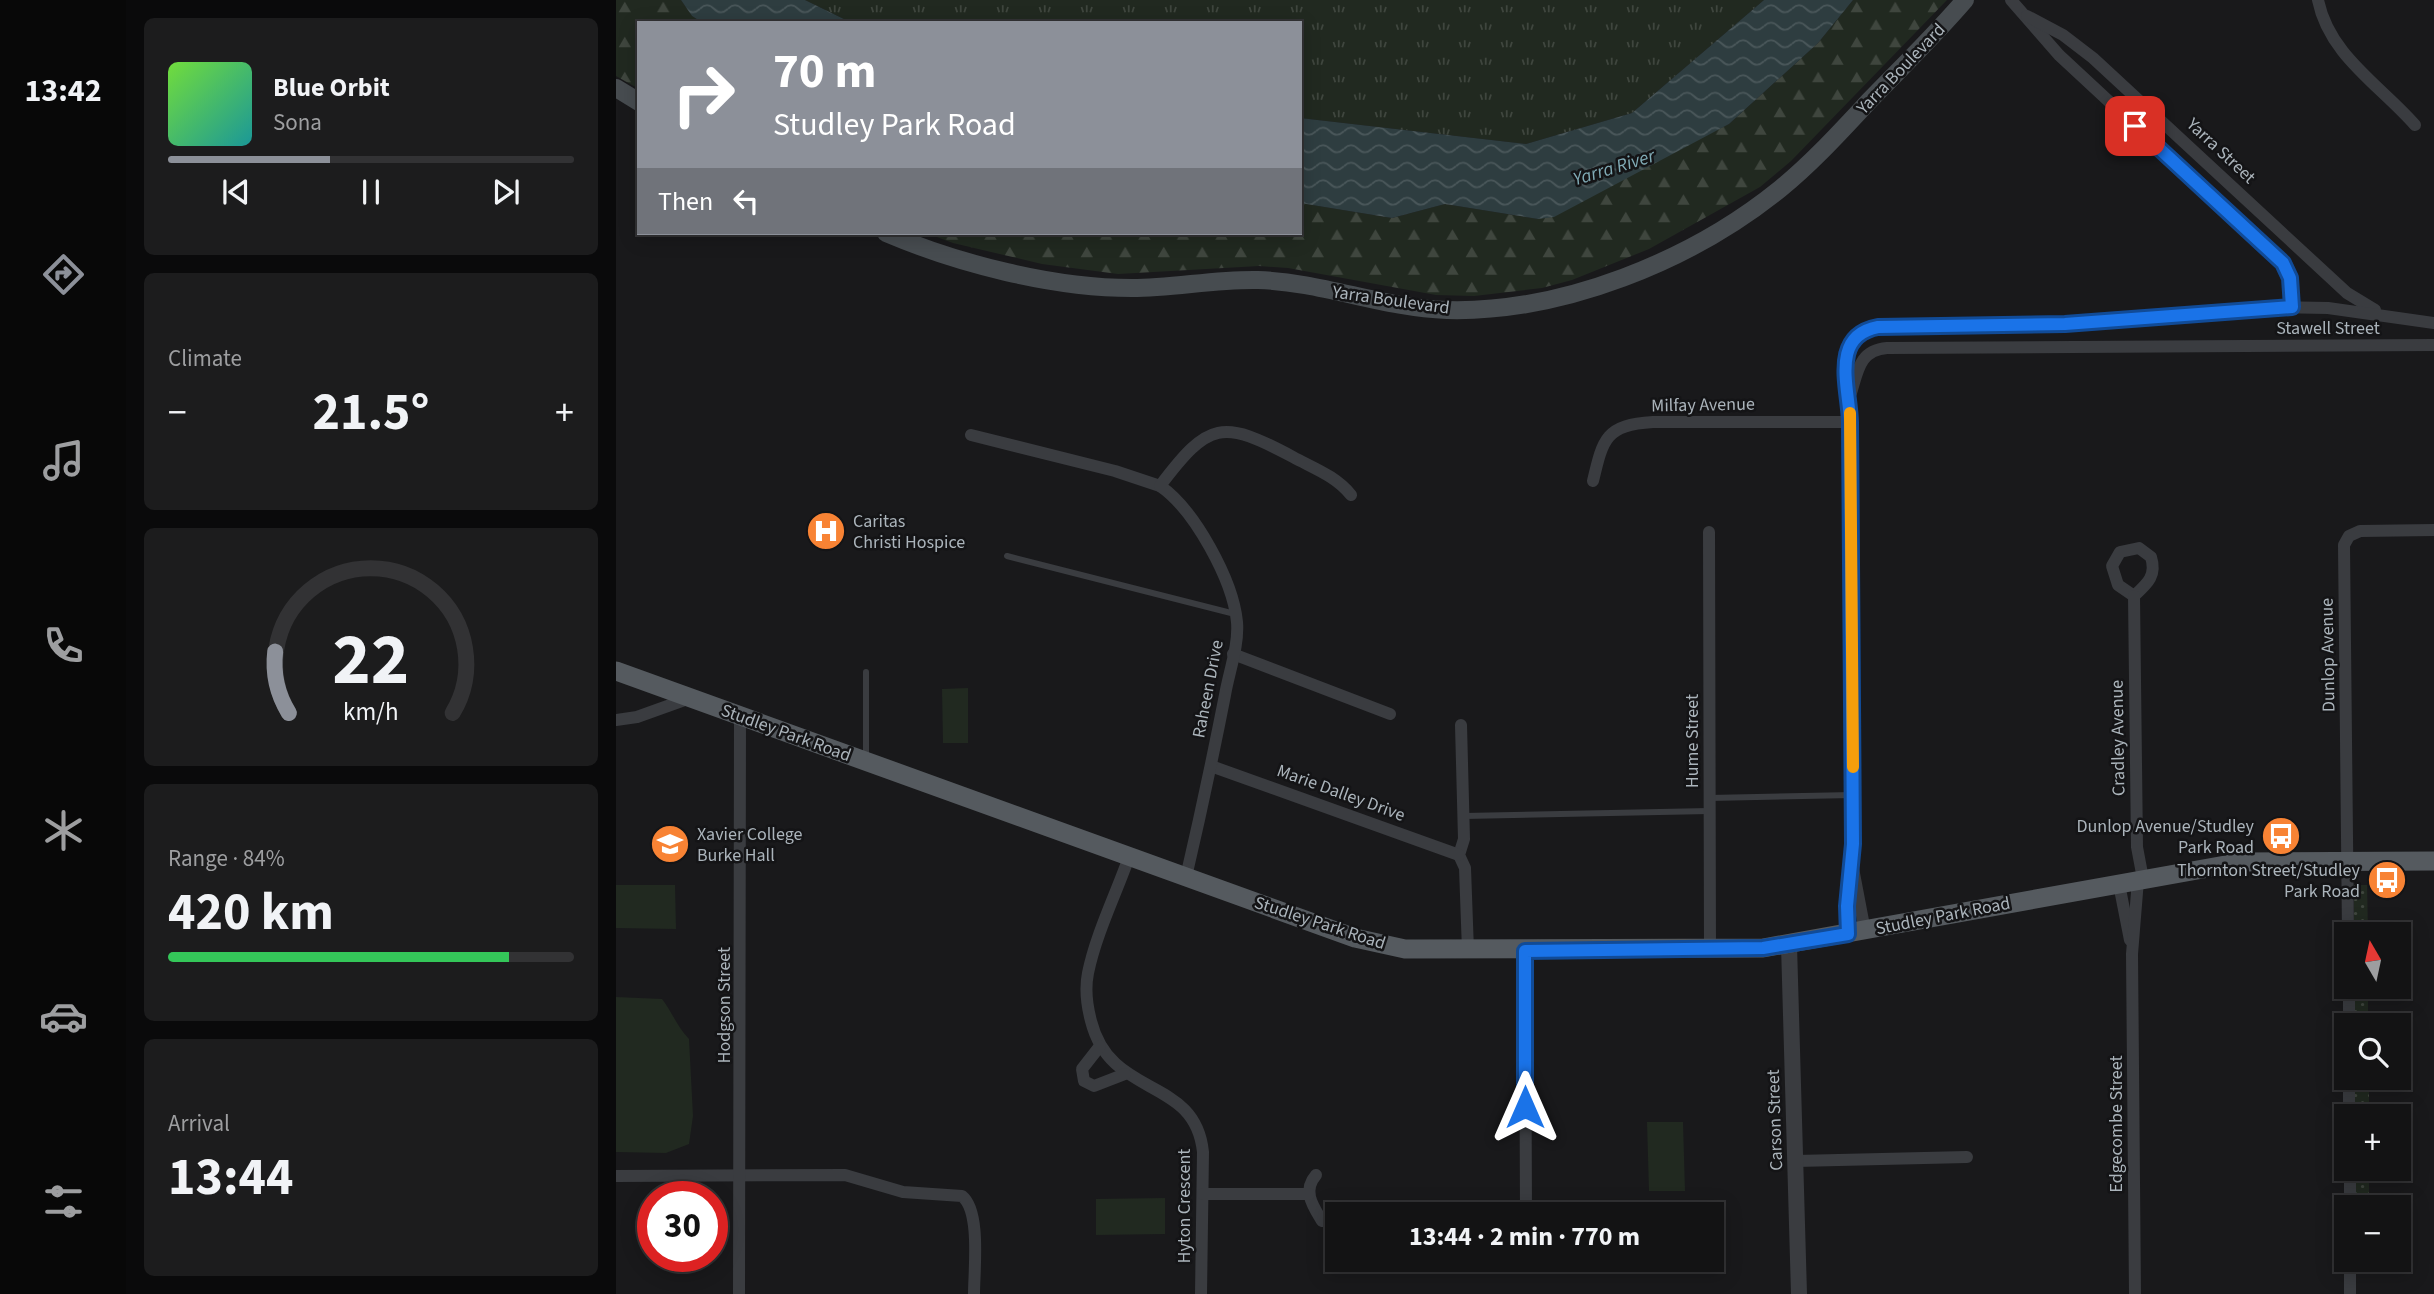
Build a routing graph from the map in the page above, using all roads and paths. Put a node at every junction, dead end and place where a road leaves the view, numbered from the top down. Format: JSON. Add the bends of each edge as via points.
{"nodes":[{"id":1,"x":1965,"y":0,"type":"edge"},
{"id":2,"x":2011,"y":0,"type":"edge"},
{"id":3,"x":2318,"y":0,"type":"edge"},
{"id":4,"x":2027,"y":16,"type":"junction"},
{"id":5,"x":616,"y":88,"type":"edge"},
{"id":6,"x":637,"y":101,"type":"edge"},
{"id":7,"x":2415,"y":125,"type":"dead end"},
{"id":8,"x":891,"y":235,"type":"edge"},
{"id":9,"x":2292,"y":307,"type":"junction"},
{"id":10,"x":2389,"y":316,"type":"junction"},
{"id":11,"x":2434,"y":323,"type":"edge"},
{"id":12,"x":2434,"y":345,"type":"edge"},
{"id":13,"x":1849,"y":397,"type":"junction"},
{"id":14,"x":1850,"y":422,"type":"junction"},
{"id":15,"x":971,"y":435,"type":"dead end"},
{"id":16,"x":1593,"y":481,"type":"dead end"},
{"id":17,"x":1160,"y":486,"type":"junction"},
{"id":18,"x":1351,"y":495,"type":"dead end"},
{"id":19,"x":2434,"y":530,"type":"edge"},
{"id":20,"x":1709,"y":532,"type":"dead end"},
{"id":21,"x":1007,"y":556,"type":"dead end"},
{"id":22,"x":2134,"y":596,"type":"dead end"},
{"id":23,"x":1235,"y":614,"type":"junction"},
{"id":24,"x":1233,"y":654,"type":"junction"},
{"id":25,"x":616,"y":671,"type":"edge"},
{"id":26,"x":866,"y":672,"type":"dead end"},
{"id":27,"x":690,"y":698,"type":"junction"},
{"id":28,"x":1390,"y":714,"type":"dead end"},
{"id":29,"x":740,"y":717,"type":"junction"},
{"id":30,"x":616,"y":720,"type":"edge"},
{"id":31,"x":1461,"y":725,"type":"dead end"},
{"id":32,"x":866,"y":763,"type":"junction"},
{"id":33,"x":1211,"y":766,"type":"junction"},
{"id":34,"x":1853,"y":795,"type":"junction"},
{"id":35,"x":1709,"y":805,"type":"junction"},
{"id":36,"x":1464,"y":816,"type":"junction"},
{"id":37,"x":1459,"y":855,"type":"junction"},
{"id":38,"x":1129,"y":857,"type":"junction"},
{"id":39,"x":2434,"y":861,"type":"edge"},
{"id":40,"x":2348,"y":862,"type":"junction"},
{"id":41,"x":1186,"y":877,"type":"junction"},
{"id":42,"x":2133,"y":881,"type":"junction"},
{"id":43,"x":2348,"y":922,"type":"edge"},
{"id":44,"x":1856,"y":932,"type":"junction"},
{"id":45,"x":1789,"y":945,"type":"junction"},
{"id":46,"x":1710,"y":948,"type":"junction"},
{"id":47,"x":1468,"y":951,"type":"junction"},
{"id":48,"x":1525,"y":951,"type":"junction"},
{"id":49,"x":2132,"y":954,"type":"junction"},
{"id":50,"x":1100,"y":1046,"type":"junction"},
{"id":51,"x":1125,"y":1074,"type":"junction"},
{"id":52,"x":1967,"y":1157,"type":"dead end"},
{"id":53,"x":1796,"y":1161,"type":"junction"},
{"id":54,"x":741,"y":1175,"type":"junction"},
{"id":55,"x":1316,"y":1175,"type":"dead end"},
{"id":56,"x":616,"y":1176,"type":"edge"},
{"id":57,"x":1203,"y":1194,"type":"junction"},
{"id":58,"x":1309,"y":1194,"type":"junction"},
{"id":59,"x":1526,"y":1202,"type":"edge"},
{"id":60,"x":1322,"y":1222,"type":"dead end"},
{"id":61,"x":2350,"y":1272,"type":"edge"},
{"id":62,"x":739,"y":1294,"type":"edge"},
{"id":63,"x":974,"y":1294,"type":"edge"},
{"id":64,"x":1201,"y":1294,"type":"edge"},
{"id":65,"x":1798,"y":1294,"type":"edge"},
{"id":66,"x":2135,"y":1294,"type":"edge"},
{"id":67,"x":2350,"y":1294,"type":"edge"}],
"edges":[{"from":1,"to":8,"type":"main road","name":"Yarra Boulevard","via":[[1822,150],[1759,205],[1634,273],[1545,302],[1445,310],[1257,280],[1132,288],[1091,285],[954,258]]},
{"from":2,"to":4,"type":"street","name":"Yarra Street"},
{"from":3,"to":7,"type":"street","via":[[2325,25],[2346,57]]},
{"from":4,"to":9,"type":"street","name":"Yarra Street","via":[[2059,55],[2283,263],[2290,278]]},
{"from":4,"to":10,"type":"street","name":"Yarra Street","via":[[2093,58],[2347,293]]},
{"from":5,"to":6,"type":"main road"},
{"from":9,"to":10,"type":"street","name":"Stawell Street"},
{"from":9,"to":13,"type":"street","name":"Stawell Street","via":[[2065,324],[1868,329],[1853,339],[1844,358]]},
{"from":10,"to":11,"type":"street","name":"Stawell Street"},
{"from":12,"to":13,"type":"street","name":"Stawell Street","via":[[1878,349],[1865,355]]},
{"from":13,"to":14,"type":"street"},
{"from":14,"to":16,"type":"street","name":"Milfay Avenue","via":[[1653,422],[1626,426],[1603,442]]},
{"from":14,"to":34,"type":"street"},
{"from":15,"to":17,"type":"street","name":"Raheen Drive"},
{"from":17,"to":18,"type":"street","via":[[1195,443],[1236,431],[1335,479]]},
{"from":17,"to":23,"type":"street","name":"Raheen Drive","via":[[1185,507],[1198,527]]},
{"from":19,"to":40,"type":"street","name":"Dunlop Avenue","via":[[2360,531],[2344,545]]},
{"from":20,"to":35,"type":"street","name":"Hume Street"},
{"from":21,"to":23,"type":"lane"},
{"from":22,"to":42,"type":"street","name":"Cradley Avenue","via":[[2137,847]]},
{"from":23,"to":24,"type":"street","name":"Raheen Drive"},
{"from":24,"to":28,"type":"street"},
{"from":24,"to":33,"type":"street","name":"Raheen Drive"},
{"from":25,"to":27,"type":"main road","name":"Studley Park Road"},
{"from":26,"to":32,"type":"lane"},
{"from":27,"to":29,"type":"main road","name":"Studley Park Road"},
{"from":27,"to":30,"type":"street"},
{"from":29,"to":32,"type":"main road","name":"Studley Park Road"},
{"from":29,"to":54,"type":"street","name":"Hodgson Street"},
{"from":31,"to":36,"type":"street"},
{"from":32,"to":38,"type":"main road","name":"Studley Park Road"},
{"from":33,"to":37,"type":"street","name":"Marie Dalley Drive"},
{"from":33,"to":41,"type":"street","name":"Raheen Drive"},
{"from":34,"to":35,"type":"lane"},
{"from":34,"to":44,"type":"street","via":[[1853,868],[1847,906]]},
{"from":35,"to":36,"type":"lane"},
{"from":35,"to":46,"type":"street","name":"Hume Street"},
{"from":36,"to":37,"type":"street"},
{"from":37,"to":47,"type":"street","via":[[1465,868]]},
{"from":38,"to":41,"type":"main road","name":"Studley Park Road"},
{"from":38,"to":50,"type":"street","name":"Hyton Crescent","via":[[1088,973],[1090,1017]]},
{"from":39,"to":40,"type":"main road","name":"Studley Park Road"},
{"from":40,"to":42,"type":"main road","name":"Studley Park Road","via":[[2242,862]]},
{"from":40,"to":43,"type":"street","name":"Dunlop Avenue"},
{"from":41,"to":47,"type":"main road","name":"Studley Park Road","via":[[1380,944]]},
{"from":42,"to":44,"type":"main road","name":"Studley Park Road"},
{"from":42,"to":49,"type":"street","name":"Edgecombe Street"},
{"from":42,"to":49,"type":"street","name":"Edgecombe Street"},
{"from":44,"to":45,"type":"main road","name":"Studley Park Road"},
{"from":45,"to":46,"type":"main road","name":"Studley Park Road"},
{"from":45,"to":53,"type":"street","name":"Carson Street"},
{"from":46,"to":48,"type":"main road","name":"Studley Park Road"},
{"from":47,"to":48,"type":"main road","name":"Studley Park Road"},
{"from":48,"to":59,"type":"street"},
{"from":49,"to":66,"type":"street","name":"Edgecombe Street"},
{"from":50,"to":51,"type":"street","name":"Hyton Crescent"},
{"from":50,"to":51,"type":"street","via":[[1082,1069],[1084,1081],[1094,1086]]},
{"from":51,"to":57,"type":"street","name":"Hyton Crescent","via":[[1172,1098],[1192,1117],[1202,1140]]},
{"from":52,"to":53,"type":"street"},
{"from":53,"to":65,"type":"street","name":"Carson Street"},
{"from":54,"to":56,"type":"street"},
{"from":54,"to":62,"type":"street","name":"Hodgson Street"},
{"from":54,"to":63,"type":"street","via":[[855,1176],[893,1190],[956,1194],[968,1201],[973,1216]]},
{"from":55,"to":58,"type":"street"},
{"from":57,"to":58,"type":"street"},
{"from":57,"to":64,"type":"street","name":"Hyton Crescent"},
{"from":58,"to":60,"type":"street"},
{"from":61,"to":67,"type":"street"}]}
